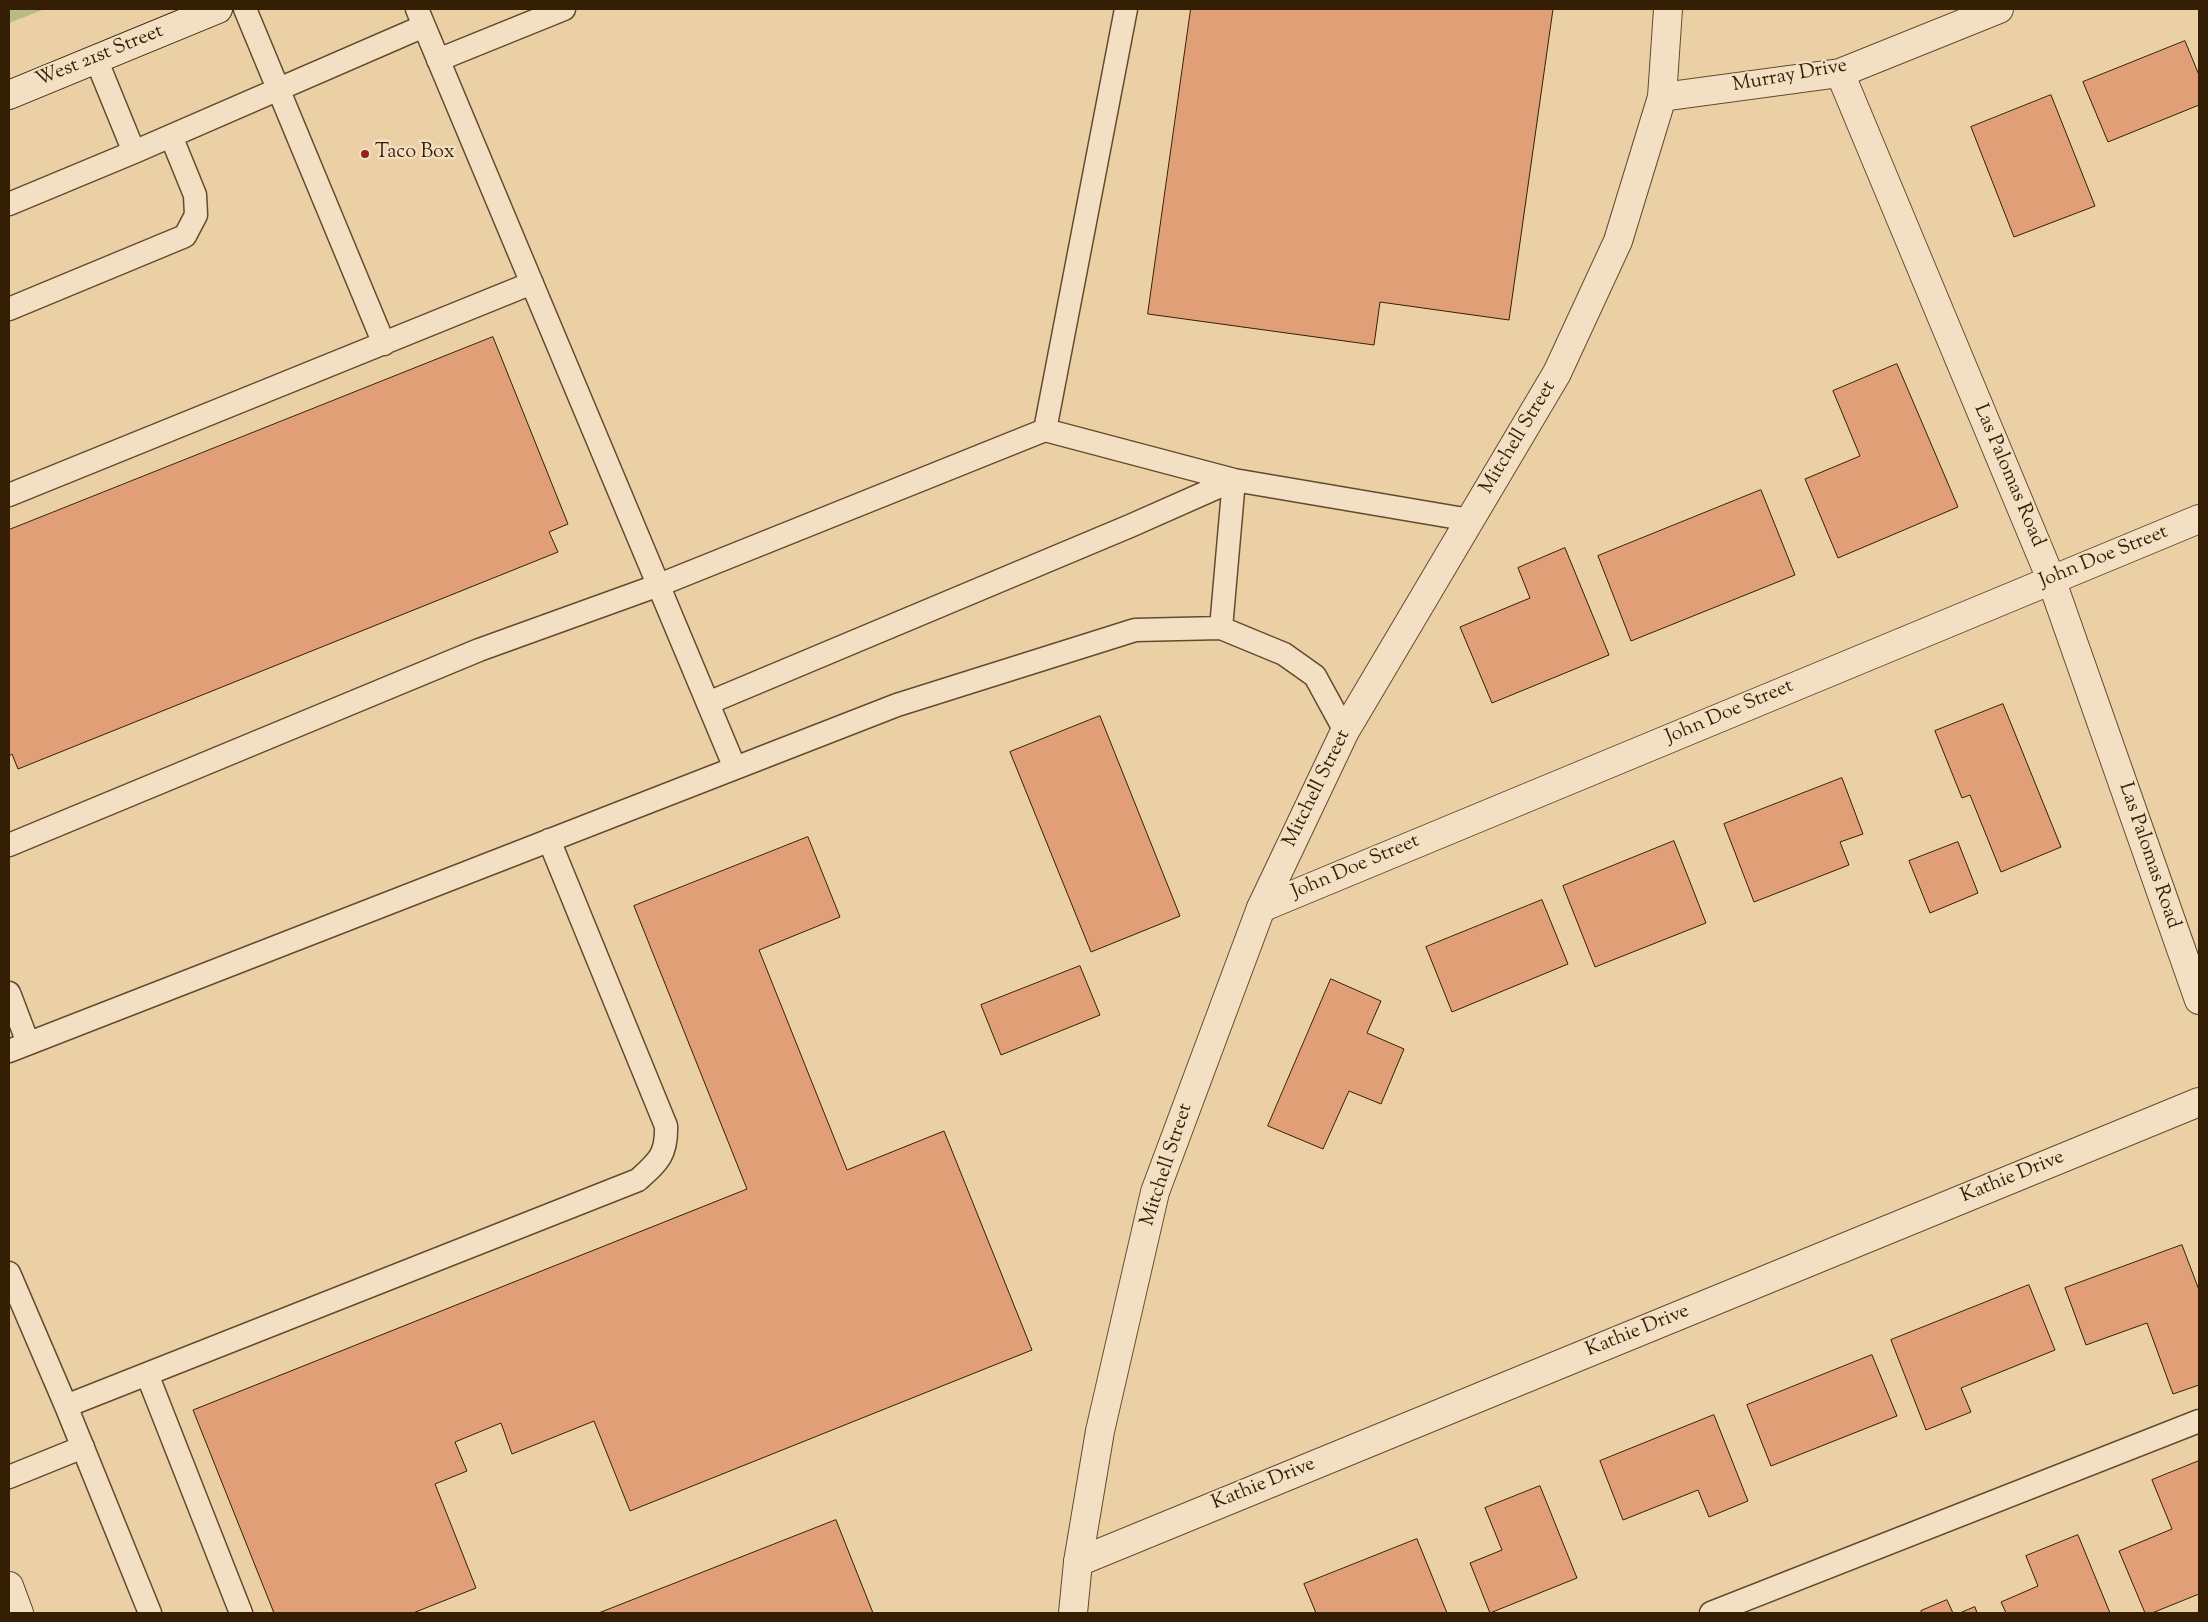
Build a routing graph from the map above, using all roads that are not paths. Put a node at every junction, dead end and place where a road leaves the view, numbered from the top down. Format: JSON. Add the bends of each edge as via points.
{"nodes":[{"id":1,"x":218,"y":9,"type":"edge"},
{"id":2,"x":245,"y":9,"type":"edge"},
{"id":3,"x":564,"y":9,"type":"edge"},
{"id":4,"x":1126,"y":9,"type":"edge"},
{"id":5,"x":1668,"y":9,"type":"edge"},
{"id":6,"x":1999,"y":9,"type":"edge"},
{"id":7,"x":420,"y":18,"type":"edge"},
{"id":8,"x":96,"y":59,"type":"junction"},
{"id":9,"x":438,"y":60,"type":"junction"},
{"id":10,"x":1840,"y":73,"type":"junction"},
{"id":11,"x":277,"y":89,"type":"junction"},
{"id":12,"x":9,"y":95,"type":"edge"},
{"id":13,"x":1662,"y":97,"type":"junction"},
{"id":14,"x":171,"y":136,"type":"junction"},
{"id":15,"x":134,"y":152,"type":"junction"},
{"id":16,"x":9,"y":204,"type":"edge"},
{"id":17,"x":532,"y":283,"type":"junction"},
{"id":18,"x":9,"y":309,"type":"edge"},
{"id":19,"x":384,"y":344,"type":"junction"},
{"id":20,"x":1045,"y":430,"type":"junction"},
{"id":21,"x":1234,"y":480,"type":"junction"},
{"id":22,"x":9,"y":496,"type":"edge"},
{"id":23,"x":2199,"y":519,"type":"edge"},
{"id":24,"x":1470,"y":520,"type":"junction"},
{"id":25,"x":2050,"y":580,"type":"junction"},
{"id":26,"x":659,"y":585,"type":"junction"},
{"id":27,"x":1222,"y":628,"type":"junction"},
{"id":28,"x":708,"y":703,"type":"junction"},
{"id":29,"x":1345,"y":731,"type":"junction"},
{"id":30,"x":735,"y":768,"type":"junction"},
{"id":31,"x":549,"y":840,"type":"junction"},
{"id":32,"x":9,"y":845,"type":"edge"},
{"id":33,"x":1261,"y":908,"type":"junction"},
{"id":34,"x":9,"y":992,"type":"edge"},
{"id":35,"x":2199,"y":1000,"type":"edge"},
{"id":36,"x":18,"y":1047,"type":"edge"},
{"id":37,"x":2199,"y":1102,"type":"edge"},
{"id":38,"x":9,"y":1273,"type":"edge"},
{"id":39,"x":147,"y":1374,"type":"junction"},
{"id":40,"x":66,"y":1406,"type":"junction"},
{"id":41,"x":2199,"y":1422,"type":"edge"},
{"id":42,"x":83,"y":1447,"type":"junction"},
{"id":43,"x":9,"y":1477,"type":"edge"},
{"id":44,"x":1078,"y":1562,"type":"junction"},
{"id":45,"x":150,"y":1613,"type":"edge"},
{"id":46,"x":241,"y":1613,"type":"edge"},
{"id":47,"x":1073,"y":1613,"type":"edge"},
{"id":48,"x":1710,"y":1613,"type":"edge"}],
"edges":[{"from":1,"to":8,"type":"street","name":"West 21st Street"},
{"from":2,"to":11,"type":"lane"},
{"from":3,"to":9,"type":"lane"},
{"from":4,"to":20,"type":"lane"},
{"from":5,"to":13,"type":"street","name":"Mitchell Street"},
{"from":6,"to":10,"type":"street","name":"Murray Drive"},
{"from":7,"to":9,"type":"lane"},
{"from":7,"to":11,"type":"lane"},
{"from":8,"to":12,"type":"street","name":"West 21st Street"},
{"from":8,"to":15,"type":"lane"},
{"from":9,"to":17,"type":"lane"},
{"from":10,"to":13,"type":"street","name":"Murray Drive"},
{"from":10,"to":25,"type":"street","name":"Las Palomas Road"},
{"from":11,"to":14,"type":"lane"},
{"from":11,"to":19,"type":"lane"},
{"from":13,"to":24,"type":"street","name":"Mitchell Street","via":[[1618,241],[1557,373]]},
{"from":14,"to":15,"type":"lane"},
{"from":14,"to":18,"type":"lane","via":[[195,195],[196,215],[186,236]]},
{"from":15,"to":16,"type":"lane"},
{"from":17,"to":19,"type":"lane"},
{"from":17,"to":26,"type":"lane"},
{"from":19,"to":22,"type":"lane"},
{"from":20,"to":21,"type":"lane"},
{"from":20,"to":26,"type":"lane"},
{"from":21,"to":24,"type":"lane"},
{"from":21,"to":27,"type":"lane"},
{"from":21,"to":28,"type":"lane"},
{"from":23,"to":25,"type":"street","name":"John Doe Street"},
{"from":24,"to":29,"type":"street","name":"Mitchell Street"},
{"from":25,"to":33,"type":"street","name":"John Doe Street"},
{"from":25,"to":35,"type":"street","name":"Las Palomas Road"},
{"from":26,"to":28,"type":"lane"},
{"from":26,"to":32,"type":"lane","via":[[479,650]]},
{"from":27,"to":29,"type":"lane","via":[[1284,654],[1315,676]]},
{"from":27,"to":30,"type":"lane","via":[[1135,630],[897,705]]},
{"from":28,"to":30,"type":"lane"},
{"from":29,"to":33,"type":"street","name":"Mitchell Street"},
{"from":30,"to":31,"type":"lane"},
{"from":31,"to":36,"type":"lane"},
{"from":31,"to":39,"type":"lane","via":[[666,1126],[667,1143],[660,1160],[638,1180]]},
{"from":33,"to":44,"type":"street","name":"Mitchell Street","via":[[1155,1192],[1100,1431]]},
{"from":34,"to":36,"type":"lane"},
{"from":37,"to":44,"type":"street","name":"Kathie Drive"},
{"from":38,"to":40,"type":"lane"},
{"from":39,"to":40,"type":"lane"},
{"from":39,"to":46,"type":"lane"},
{"from":40,"to":42,"type":"lane"},
{"from":41,"to":48,"type":"lane"},
{"from":42,"to":43,"type":"lane"},
{"from":42,"to":45,"type":"lane"},
{"from":44,"to":47,"type":"street","name":"Mitchell Street"}]}
